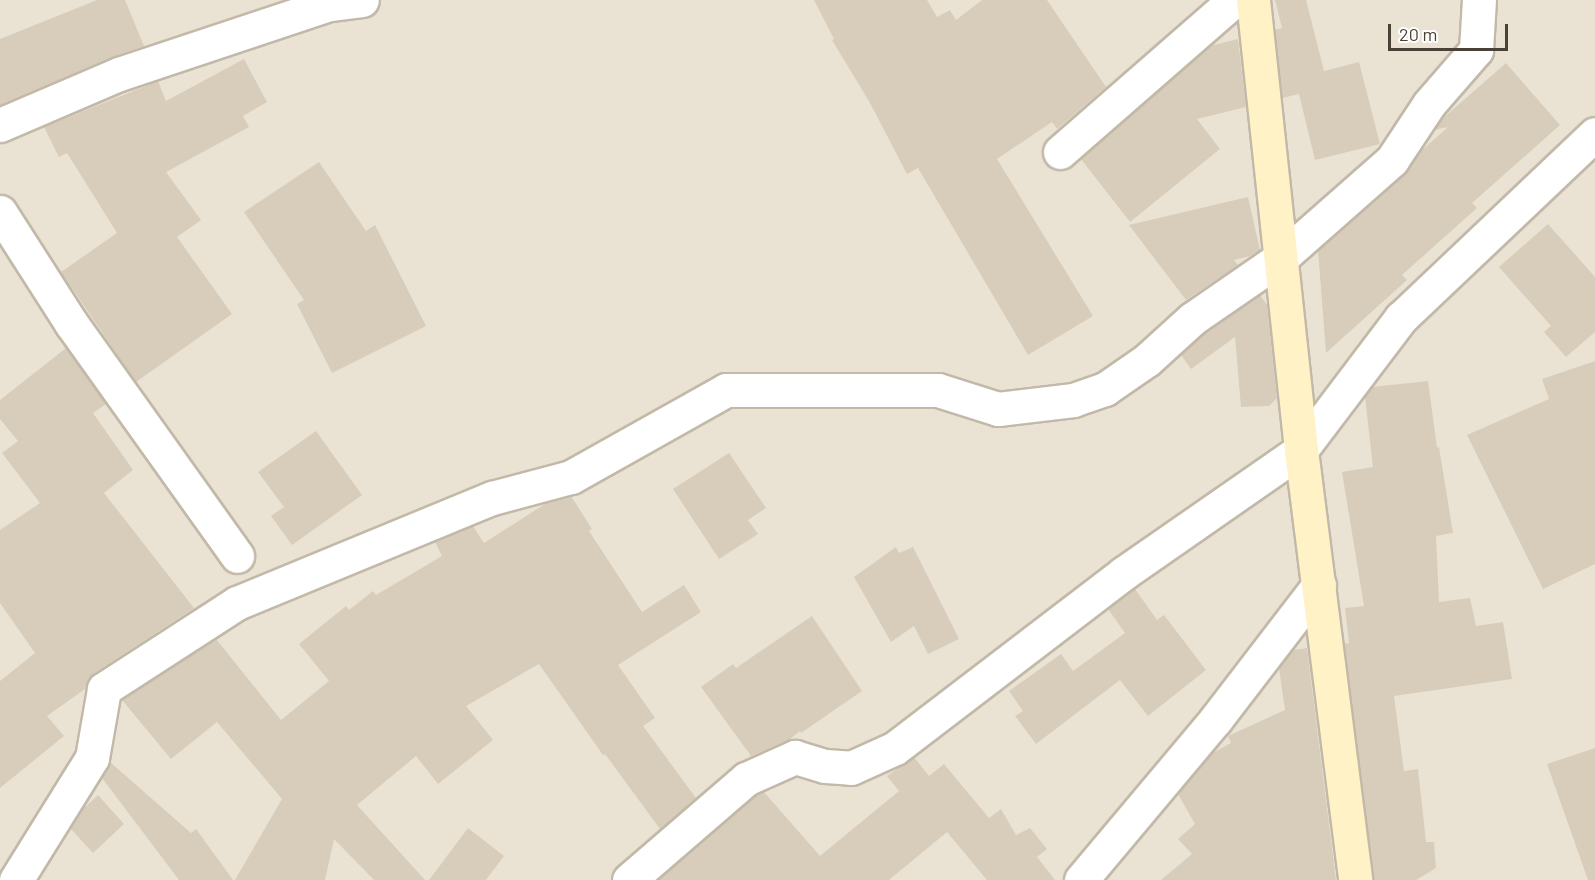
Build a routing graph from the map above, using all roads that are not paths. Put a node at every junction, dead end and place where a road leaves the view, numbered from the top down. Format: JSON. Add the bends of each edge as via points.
{"nodes":[{"id":1,"x":362,"y":0,"type":"edge"},
{"id":2,"x":1234,"y":0,"type":"edge"},
{"id":3,"x":1253,"y":0,"type":"edge"},
{"id":4,"x":1479,"y":0,"type":"edge"},
{"id":5,"x":329,"y":2,"type":"edge"},
{"id":6,"x":0,"y":125,"type":"edge"},
{"id":7,"x":1595,"y":134,"type":"edge"},
{"id":8,"x":1060,"y":152,"type":"dead end"},
{"id":9,"x":0,"y":212,"type":"edge"},
{"id":10,"x":1282,"y":257,"type":"junction"},
{"id":11,"x":1301,"y":450,"type":"junction"},
{"id":12,"x":237,"y":556,"type":"dead end"},
{"id":13,"x":1319,"y":585,"type":"junction"},
{"id":14,"x":16,"y":880,"type":"edge"},
{"id":15,"x":629,"y":880,"type":"edge"},
{"id":16,"x":1080,"y":880,"type":"edge"},
{"id":17,"x":1356,"y":880,"type":"edge"}],
"edges":[{"from":1,"to":5,"type":"street"},
{"from":2,"to":8,"type":"street"},
{"from":3,"to":10,"type":"street"},
{"from":4,"to":10,"type":"street","via":[[1476,50],[1429,104],[1392,160]]},
{"from":5,"to":6,"type":"street","via":[[119,74]]},
{"from":7,"to":11,"type":"street","via":[[1401,318]]},
{"from":9,"to":12,"type":"street","via":[[71,323]]},
{"from":10,"to":11,"type":"street"},
{"from":10,"to":14,"type":"street","via":[[1192,319],[1147,360],[1105,388],[1073,400],[998,409],[938,390],[726,390],[571,477],[492,498],[237,603],[104,689],[92,758]]},
{"from":11,"to":13,"type":"street"},
{"from":11,"to":15,"type":"street","via":[[1124,573],[895,748],[851,768],[825,766],[795,757],[746,779]]},
{"from":13,"to":16,"type":"street","via":[[1216,719]]},
{"from":13,"to":17,"type":"street"}]}
